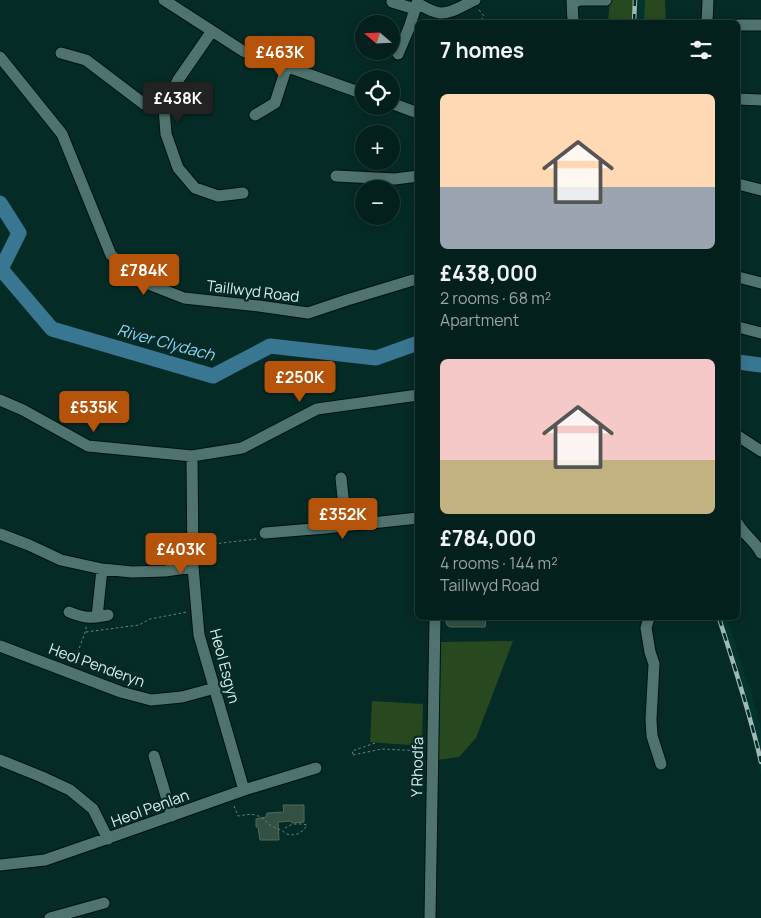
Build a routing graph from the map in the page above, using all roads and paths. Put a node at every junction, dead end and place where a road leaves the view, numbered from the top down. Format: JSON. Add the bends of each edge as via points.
{"nodes":[{"id":1,"x":164,"y":0,"type":"edge"},
{"id":2,"x":474,"y":0,"type":"edge"},
{"id":3,"x":606,"y":0,"type":"edge"},
{"id":4,"x":708,"y":0,"type":"edge"},
{"id":5,"x":572,"y":1,"type":"edge"},
{"id":6,"x":392,"y":2,"type":"dead end"},
{"id":7,"x":417,"y":4,"type":"edge"},
{"id":8,"x":448,"y":17,"type":"edge"},
{"id":9,"x":481,"y":20,"type":"edge"},
{"id":10,"x":572,"y":20,"type":"edge"},
{"id":11,"x":707,"y":20,"type":"edge"},
{"id":12,"x":740,"y":25,"type":"edge"},
{"id":13,"x":761,"y":25,"type":"edge"},
{"id":14,"x":212,"y":31,"type":"junction"},
{"id":15,"x":400,"y":49,"type":"edge"},
{"id":16,"x":61,"y":53,"type":"dead end"},
{"id":17,"x":0,"y":58,"type":"edge"},
{"id":18,"x":287,"y":66,"type":"junction"},
{"id":19,"x":355,"y":91,"type":"edge"},
{"id":20,"x":740,"y":99,"type":"edge"},
{"id":21,"x":761,"y":100,"type":"edge"},
{"id":22,"x":164,"y":106,"type":"junction"},
{"id":23,"x":400,"y":106,"type":"edge"},
{"id":24,"x":415,"y":112,"type":"edge"},
{"id":25,"x":255,"y":115,"type":"dead end"},
{"id":26,"x":336,"y":176,"type":"dead end"},
{"id":27,"x":415,"y":176,"type":"edge"},
{"id":28,"x":740,"y":185,"type":"edge"},
{"id":29,"x":761,"y":190,"type":"edge"},
{"id":30,"x":243,"y":193,"type":"dead end"},
{"id":31,"x":740,"y":278,"type":"edge"},
{"id":32,"x":415,"y":281,"type":"edge"},
{"id":33,"x":761,"y":283,"type":"edge"},
{"id":34,"x":740,"y":328,"type":"edge"},
{"id":35,"x":761,"y":333,"type":"edge"},
{"id":36,"x":415,"y":394,"type":"edge"},
{"id":37,"x":0,"y":400,"type":"edge"},
{"id":38,"x":740,"y":440,"type":"edge"},
{"id":39,"x":761,"y":452,"type":"edge"},
{"id":40,"x":192,"y":456,"type":"junction"},
{"id":41,"x":342,"y":478,"type":"dead end"},
{"id":42,"x":415,"y":518,"type":"edge"},
{"id":43,"x":346,"y":526,"type":"junction"},
{"id":44,"x":740,"y":528,"type":"edge"},
{"id":45,"x":265,"y":533,"type":"joint"},
{"id":46,"x":0,"y":534,"type":"edge"},
{"id":47,"x":193,"y":546,"type":"junction"},
{"id":48,"x":761,"y":553,"type":"edge"},
{"id":49,"x":194,"y":567,"type":"junction"},
{"id":50,"x":102,"y":569,"type":"junction"},
{"id":51,"x":197,"y":611,"type":"junction"},
{"id":52,"x":70,"y":612,"type":"dead end"},
{"id":53,"x":85,"y":618,"type":"junction"},
{"id":54,"x":435,"y":620,"type":"edge"},
{"id":55,"x":648,"y":620,"type":"edge"},
{"id":56,"x":86,"y":632,"type":"junction"},
{"id":57,"x":0,"y":646,"type":"edge"},
{"id":58,"x":70,"y":672,"type":"junction"},
{"id":59,"x":215,"y":688,"type":"junction"},
{"id":60,"x":375,"y":743,"type":"dead end"},
{"id":61,"x":433,"y":752,"type":"junction"},
{"id":62,"x":154,"y":756,"type":"dead end"},
{"id":63,"x":0,"y":760,"type":"edge"},
{"id":64,"x":661,"y":764,"type":"dead end"},
{"id":65,"x":312,"y":770,"type":"dead end"},
{"id":66,"x":239,"y":792,"type":"junction"},
{"id":67,"x":172,"y":816,"type":"junction"},
{"id":68,"x":283,"y":830,"type":"junction"},
{"id":69,"x":108,"y":839,"type":"junction"},
{"id":70,"x":0,"y":865,"type":"edge"},
{"id":71,"x":104,"y":903,"type":"dead end"},
{"id":72,"x":50,"y":918,"type":"edge"},
{"id":73,"x":430,"y":918,"type":"edge"}],
"edges":[{"from":1,"to":14,"type":"street"},
{"from":2,"to":8,"type":"street"},
{"from":2,"to":9,"type":"path","via":[[484,16]]},
{"from":3,"to":5,"type":"street"},
{"from":4,"to":11,"type":"street"},
{"from":5,"to":10,"type":"street"},
{"from":6,"to":7,"type":"street"},
{"from":7,"to":8,"type":"street"},
{"from":7,"to":15,"type":"street"},
{"from":12,"to":13,"type":"street"},
{"from":14,"to":18,"type":"street","via":[[243,51]]},
{"from":14,"to":22,"type":"street"},
{"from":16,"to":22,"type":"street","via":[[86,60],[144,104]]},
{"from":17,"to":32,"type":"street","name":"Taillwyd Road","via":[[62,134],[111,255],[146,283],[184,298],[308,313]]},
{"from":18,"to":19,"type":"street"},
{"from":18,"to":25,"type":"street","via":[[275,103]]},
{"from":20,"to":21,"type":"street"},
{"from":22,"to":30,"type":"street","via":[[166,134],[178,168],[195,188],[218,196]]},
{"from":23,"to":24,"type":"street"},
{"from":26,"to":27,"type":"street","via":[[395,179]]},
{"from":28,"to":29,"type":"street"},
{"from":31,"to":33,"type":"street"},
{"from":34,"to":35,"type":"street"},
{"from":36,"to":40,"type":"street","via":[[317,409],[242,448]]},
{"from":37,"to":40,"type":"street","via":[[88,446]]},
{"from":38,"to":39,"type":"street"},
{"from":40,"to":47,"type":"street","name":"Heol Esgyn"},
{"from":41,"to":43,"type":"street"},
{"from":42,"to":43,"type":"street"},
{"from":43,"to":45,"type":"street"},
{"from":44,"to":48,"type":"street"},
{"from":45,"to":47,"type":"path","via":[[265,538]]},
{"from":46,"to":50,"type":"street","via":[[61,560]]},
{"from":47,"to":49,"type":"street","name":"Heol Esgyn"},
{"from":49,"to":50,"type":"street","via":[[132,572]]},
{"from":49,"to":51,"type":"street","name":"Heol Esgyn"},
{"from":50,"to":53,"type":"street","via":[[103,616]]},
{"from":51,"to":56,"type":"path","via":[[150,619],[139,626]]},
{"from":51,"to":59,"type":"street","name":"Heol Esgyn","via":[[199,635]]},
{"from":52,"to":53,"type":"street"},
{"from":53,"to":56,"type":"path"},
{"from":54,"to":61,"type":"street","name":"Y Rhodfa"},
{"from":55,"to":64,"type":"street","via":[[646,628],[654,664],[652,736]]},
{"from":56,"to":58,"type":"path"},
{"from":57,"to":58,"type":"street","name":"Heol Penderyn"},
{"from":58,"to":59,"type":"street","name":"Heol Penderyn","via":[[151,700],[182,697]]},
{"from":59,"to":66,"type":"street","name":"Heol Esgyn"},
{"from":60,"to":61,"type":"path","via":[[352,750],[353,754],[389,749]]},
{"from":61,"to":73,"type":"street","name":"Y Rhodfa"},
{"from":62,"to":67,"type":"street"},
{"from":63,"to":69,"type":"street","via":[[70,790],[93,810]]},
{"from":65,"to":66,"type":"street","name":"Heol Penlan"},
{"from":66,"to":67,"type":"street","name":"Heol Penlan"},
{"from":66,"to":68,"type":"path","via":[[234,804],[238,816],[261,816],[276,829]]},
{"from":67,"to":69,"type":"street","name":"Heol Penlan"},
{"from":68,"to":68,"type":"path","via":[[296,834],[307,825],[289,825]]},
{"from":69,"to":70,"type":"street","name":"Heol Penlan","via":[[45,860]]},
{"from":71,"to":72,"type":"street"}]}
